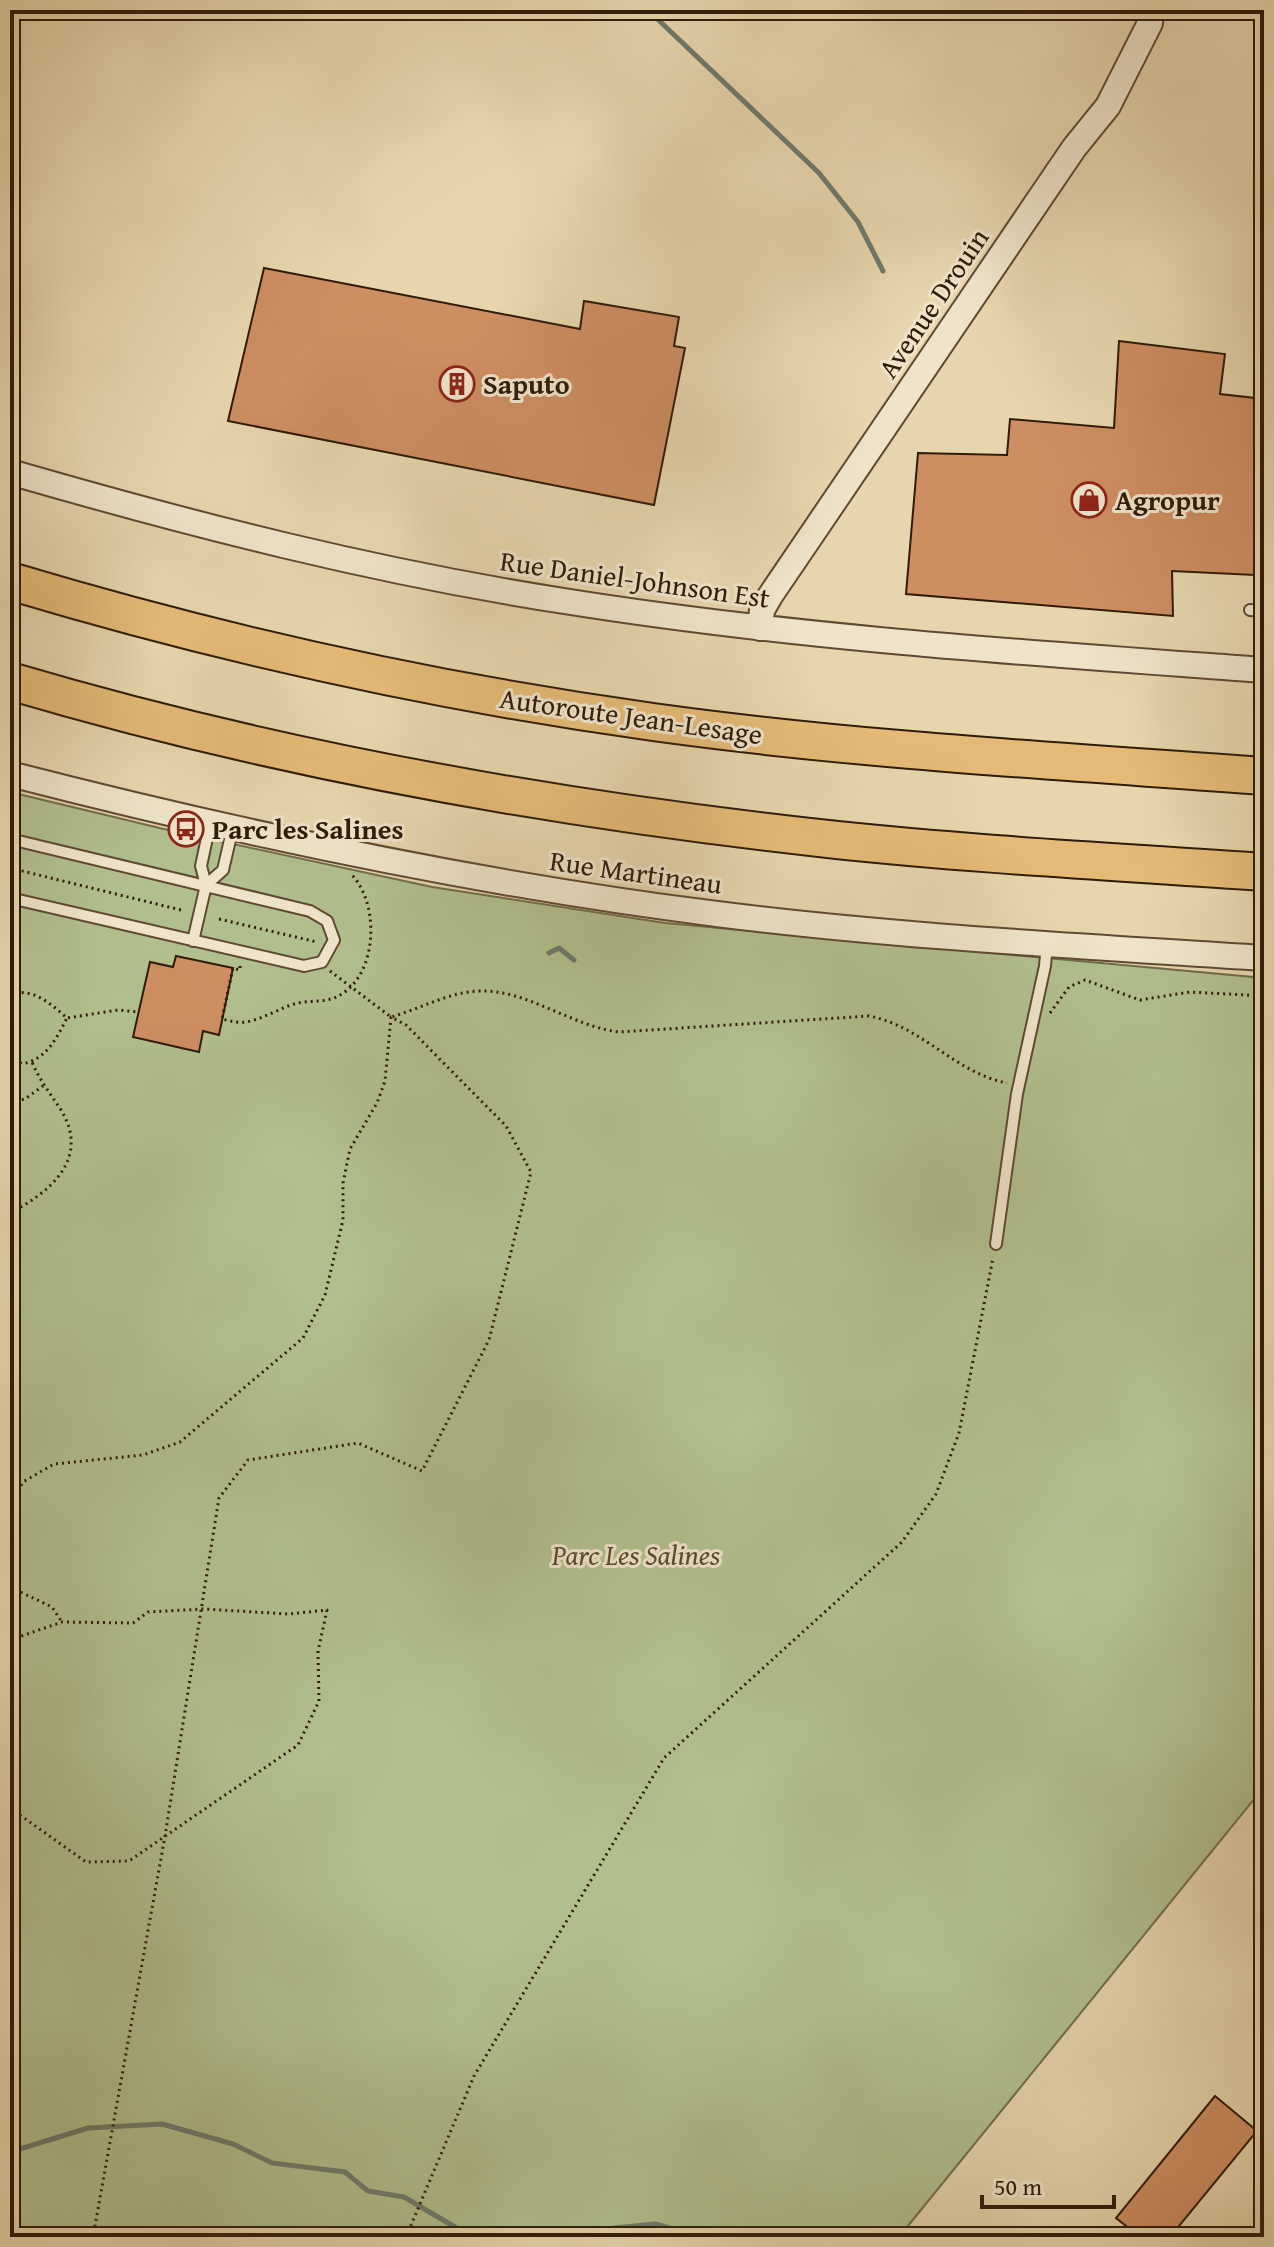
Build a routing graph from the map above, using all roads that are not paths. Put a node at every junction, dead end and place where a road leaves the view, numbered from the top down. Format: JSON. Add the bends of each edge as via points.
{"nodes":[{"id":1,"x":1151,"y":10,"type":"edge"},
{"id":2,"x":10,"y":472,"type":"edge"},
{"id":3,"x":10,"y":581,"type":"edge"},
{"id":4,"x":1250,"y":610,"type":"dead end"},
{"id":5,"x":1264,"y":611,"type":"edge"},
{"id":6,"x":760,"y":628,"type":"junction"},
{"id":7,"x":1264,"y":670,"type":"edge"},
{"id":8,"x":10,"y":681,"type":"edge"},
{"id":9,"x":10,"y":774,"type":"edge"},
{"id":10,"x":1264,"y":776,"type":"edge"},
{"id":11,"x":222,"y":825,"type":"junction"},
{"id":12,"x":10,"y":839,"type":"edge"},
{"id":13,"x":1264,"y":872,"type":"edge"},
{"id":14,"x":206,"y":885,"type":"junction"},
{"id":15,"x":10,"y":898,"type":"edge"},
{"id":16,"x":193,"y":941,"type":"junction"},
{"id":17,"x":1047,"y":943,"type":"junction"},
{"id":18,"x":1264,"y":958,"type":"edge"},
{"id":19,"x":996,"y":1244,"type":"road end"}],
"edges":[{"from":1,"to":6,"type":"street","name":"Avenue Drouin","via":[[1150,23],[1108,106],[1074,148],[770,596]]},
{"from":2,"to":6,"type":"street","name":"Rue Daniel-Johnson Est","via":[[199,526],[354,562],[564,601]]},
{"from":3,"to":10,"type":"highway","name":"Autoroute Jean-Lesage","via":[[297,656],[581,711],[855,745]]},
{"from":4,"to":5,"type":"lane"},
{"from":6,"to":7,"type":"street","name":"Rue Daniel-Johnson Est"},
{"from":8,"to":13,"type":"highway","via":[[311,757],[580,807],[874,844]]},
{"from":9,"to":11,"type":"street","name":"Rue Martineau"},
{"from":11,"to":14,"type":"lane","via":[[201,866]]},
{"from":11,"to":14,"type":"lane","via":[[223,870]]},
{"from":11,"to":17,"type":"street","name":"Rue Martineau","via":[[409,866],[633,903]]},
{"from":12,"to":14,"type":"lane"},
{"from":14,"to":16,"type":"lane"},
{"from":14,"to":16,"type":"lane","via":[[317,913],[331,927],[333,946],[312,966]]},
{"from":15,"to":16,"type":"lane"},
{"from":17,"to":18,"type":"street","name":"Rue Martineau"},
{"from":17,"to":19,"type":"lane","via":[[1017,1094]]}]}
